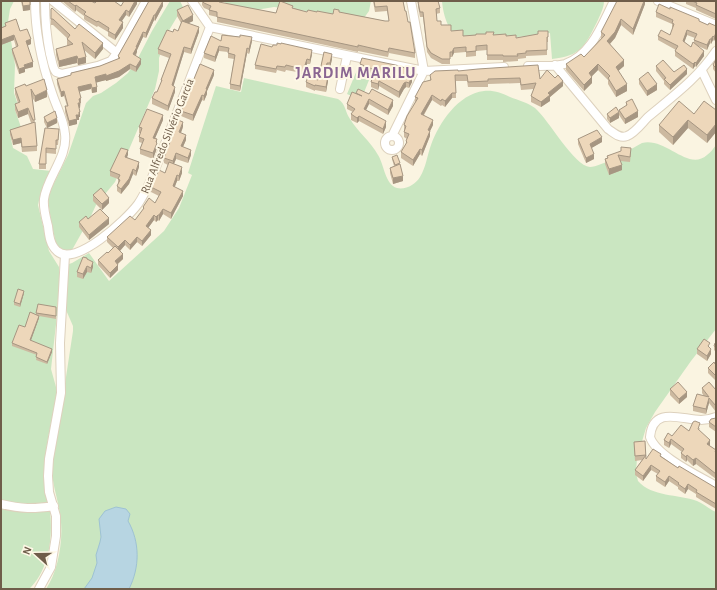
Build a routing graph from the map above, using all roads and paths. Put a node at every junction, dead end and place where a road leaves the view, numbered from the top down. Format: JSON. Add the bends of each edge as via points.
{"nodes":[{"id":1,"x":35,"y":1,"type":"edge"},
{"id":2,"x":45,"y":1,"type":"edge"},
{"id":3,"x":52,"y":1,"type":"edge"},
{"id":4,"x":146,"y":1,"type":"edge"},
{"id":5,"x":192,"y":1,"type":"edge"},
{"id":6,"x":411,"y":1,"type":"edge"},
{"id":7,"x":614,"y":1,"type":"edge"},
{"id":8,"x":658,"y":1,"type":"edge"},
{"id":9,"x":716,"y":26,"type":"edge"},
{"id":10,"x":210,"y":27,"type":"junction"},
{"id":11,"x":716,"y":51,"type":"edge"},
{"id":12,"x":117,"y":53,"type":"junction"},
{"id":13,"x":346,"y":56,"type":"junction"},
{"id":14,"x":555,"y":65,"type":"junction"},
{"id":15,"x":424,"y":71,"type":"junction"},
{"id":16,"x":702,"y":71,"type":"junction"},
{"id":17,"x":340,"y":89,"type":"dead end"},
{"id":18,"x":716,"y":100,"type":"edge"},
{"id":19,"x":392,"y":136,"type":"dead end"},
{"id":20,"x":65,"y":256,"type":"junction"},
{"id":21,"x":716,"y":417,"type":"edge"},
{"id":22,"x":716,"y":486,"type":"edge"},
{"id":23,"x":1,"y":504,"type":"edge"},
{"id":24,"x":54,"y":506,"type":"junction"},
{"id":25,"x":39,"y":589,"type":"edge"}],
"edges":[{"from":1,"to":20,"type":"street","via":[[40,49],[66,135],[63,151],[43,203],[52,245]]},
{"from":2,"to":12,"type":"street","via":[[46,36],[57,73],[62,74],[108,62]]},
{"from":3,"to":12,"type":"street"},
{"from":4,"to":12,"type":"street"},
{"from":5,"to":10,"type":"street"},
{"from":6,"to":15,"type":"street"},
{"from":7,"to":14,"type":"street","via":[[586,51],[568,62]]},
{"from":8,"to":9,"type":"street"},
{"from":10,"to":13,"type":"street"},
{"from":10,"to":20,"type":"street","name":"Rua Alfredo Silvério Garcia","via":[[143,197],[132,211],[100,239],[83,251]]},
{"from":11,"to":16,"type":"street"},
{"from":13,"to":15,"type":"street"},
{"from":13,"to":17,"type":"street"},
{"from":14,"to":15,"type":"street"},
{"from":14,"to":16,"type":"street","via":[[608,129],[625,137]]},
{"from":15,"to":19,"type":"street"},
{"from":16,"to":18,"type":"street"},
{"from":20,"to":24,"type":"street","via":[[60,343],[61,393],[48,476],[49,492]]},
{"from":21,"to":22,"type":"street","via":[[703,420],[666,416],[658,421],[650,437],[657,449]]},
{"from":23,"to":24,"type":"street","via":[[33,509]]},
{"from":24,"to":25,"type":"street","via":[[57,526],[51,567]]}]}
